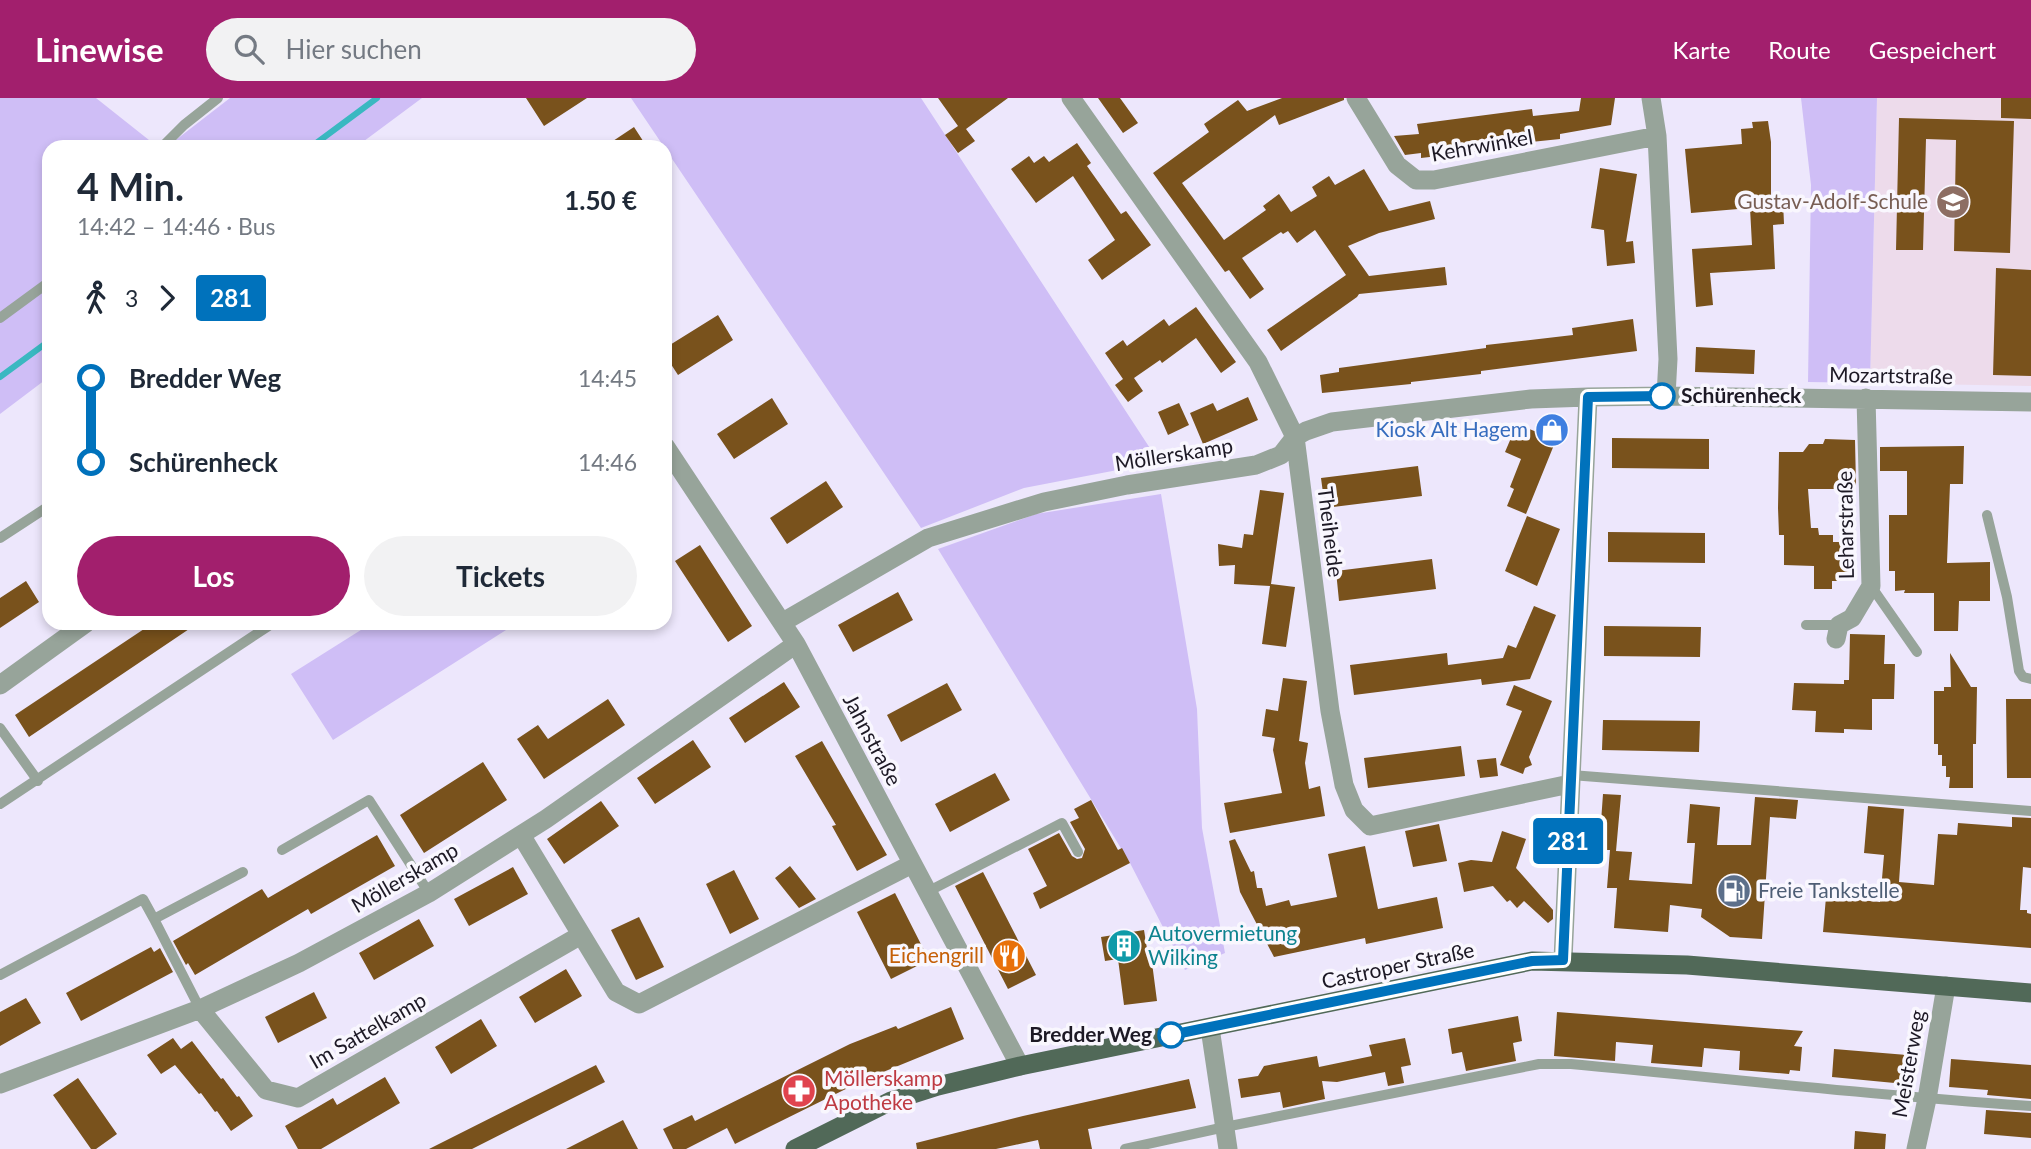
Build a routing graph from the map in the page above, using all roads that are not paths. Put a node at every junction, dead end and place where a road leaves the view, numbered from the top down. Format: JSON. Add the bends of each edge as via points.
{"nodes":[{"id":1,"x":218,"y":98,"type":"edge"},
{"id":2,"x":1071,"y":98,"type":"edge"},
{"id":3,"x":1356,"y":98,"type":"edge"},
{"id":4,"x":1651,"y":98,"type":"edge"},
{"id":5,"x":1657,"y":136,"type":"junction"},
{"id":6,"x":169,"y":140,"type":"edge"},
{"id":7,"x":42,"y":287,"type":"edge"},
{"id":8,"x":0,"y":318,"type":"edge"},
{"id":9,"x":1667,"y":396,"type":"junction"},
{"id":10,"x":1588,"y":397,"type":"junction"},
{"id":11,"x":1867,"y":398,"type":"junction"},
{"id":12,"x":2031,"y":402,"type":"edge"},
{"id":13,"x":1295,"y":437,"type":"junction"},
{"id":14,"x":672,"y":456,"type":"edge"},
{"id":15,"x":42,"y":511,"type":"edge"},
{"id":16,"x":1987,"y":514,"type":"dead end"},
{"id":17,"x":0,"y":538,"type":"edge"},
{"id":18,"x":1871,"y":586,"type":"junction"},
{"id":19,"x":783,"y":622,"type":"junction"},
{"id":20,"x":1806,"y":625,"type":"dead end"},
{"id":21,"x":76,"y":630,"type":"edge"},
{"id":22,"x":264,"y":630,"type":"edge"},
{"id":23,"x":1837,"y":632,"type":"joint"},
{"id":24,"x":796,"y":644,"type":"junction"},
{"id":25,"x":1917,"y":652,"type":"dead end"},
{"id":26,"x":2031,"y":679,"type":"edge"},
{"id":27,"x":0,"y":685,"type":"edge"},
{"id":28,"x":0,"y":728,"type":"edge"},
{"id":29,"x":1570,"y":780,"type":"junction"},
{"id":30,"x":38,"y":781,"type":"junction"},
{"id":31,"x":0,"y":804,"type":"edge"},
{"id":32,"x":2031,"y":811,"type":"edge"},
{"id":33,"x":521,"y":835,"type":"junction"},
{"id":34,"x":282,"y":850,"type":"dead end"},
{"id":35,"x":1078,"y":852,"type":"dead end"},
{"id":36,"x":912,"y":864,"type":"junction"},
{"id":37,"x":243,"y":872,"type":"dead end"},
{"id":38,"x":429,"y":892,"type":"junction"},
{"id":39,"x":927,"y":892,"type":"junction"},
{"id":40,"x":154,"y":919,"type":"junction"},
{"id":41,"x":581,"y":935,"type":"junction"},
{"id":42,"x":1563,"y":960,"type":"junction"},
{"id":43,"x":0,"y":975,"type":"edge"},
{"id":44,"x":1946,"y":986,"type":"junction"},
{"id":45,"x":2031,"y":993,"type":"edge"},
{"id":46,"x":200,"y":1009,"type":"junction"},
{"id":47,"x":1210,"y":1028,"type":"junction"},
{"id":48,"x":1020,"y":1066,"type":"junction"},
{"id":49,"x":0,"y":1084,"type":"edge"},
{"id":50,"x":1927,"y":1099,"type":"junction"},
{"id":51,"x":2031,"y":1106,"type":"edge"},
{"id":52,"x":1226,"y":1127,"type":"junction"},
{"id":53,"x":795,"y":1149,"type":"edge"},
{"id":54,"x":1125,"y":1149,"type":"edge"},
{"id":55,"x":1228,"y":1149,"type":"edge"},
{"id":56,"x":1916,"y":1149,"type":"edge"}],
"edges":[{"from":1,"to":6,"type":"lane"},
{"from":2,"to":13,"type":"street","name":"Theiheide","via":[[1258,362]]},
{"from":3,"to":5,"type":"street","name":"Kehrwinkel","via":[[1396,165],[1416,180]]},
{"from":4,"to":5,"type":"street"},
{"from":5,"to":9,"type":"street"},
{"from":7,"to":8,"type":"lane"},
{"from":9,"to":10,"type":"street"},
{"from":9,"to":11,"type":"street","name":"Mozartstraße"},
{"from":10,"to":13,"type":"street","name":"Möllerskamp","via":[[1531,399],[1332,422]]},
{"from":10,"to":29,"type":"street"},
{"from":11,"to":12,"type":"street","name":"Mozartstraße"},
{"from":11,"to":18,"type":"street","name":"Leharstraße"},
{"from":13,"to":19,"type":"street","name":"Möllerskamp","via":[[1281,455],[1256,465],[1044,502],[928,538]]},
{"from":13,"to":29,"type":"street","name":"Theiheide","via":[[1330,711],[1344,785],[1354,810],[1370,826]]},
{"from":14,"to":19,"type":"street","name":"Jahnstraße"},
{"from":15,"to":17,"type":"lane"},
{"from":16,"to":26,"type":"lane","via":[[2019,671]]},
{"from":18,"to":23,"type":"street","name":"Leharstraße","via":[[1853,618]]},
{"from":18,"to":25,"type":"lane"},
{"from":19,"to":24,"type":"street","name":"Jahnstraße"},
{"from":20,"to":23,"type":"lane"},
{"from":21,"to":27,"type":"street"},
{"from":22,"to":30,"type":"lane"},
{"from":24,"to":33,"type":"street","name":"Möllerskamp"},
{"from":24,"to":36,"type":"street","name":"Jahnstraße"},
{"from":28,"to":30,"type":"lane"},
{"from":29,"to":32,"type":"lane"},
{"from":29,"to":42,"type":"street"},
{"from":30,"to":31,"type":"lane"},
{"from":33,"to":38,"type":"street","name":"Möllerskamp"},
{"from":33,"to":41,"type":"street"},
{"from":34,"to":38,"type":"lane","via":[[369,800]]},
{"from":35,"to":39,"type":"lane","via":[[1062,823]]},
{"from":36,"to":39,"type":"street","name":"Jahnstraße"},
{"from":36,"to":41,"type":"street","via":[[639,1004],[616,992]]},
{"from":37,"to":40,"type":"lane"},
{"from":38,"to":46,"type":"street","name":"Möllerskamp","via":[[299,963]]},
{"from":39,"to":48,"type":"street","name":"Jahnstraße"},
{"from":40,"to":43,"type":"lane","via":[[143,899]]},
{"from":40,"to":46,"type":"lane"},
{"from":41,"to":46,"type":"street","name":"Im Sattelkamp","via":[[298,1098],[266,1090]]},
{"from":42,"to":44,"type":"main road","name":"Castroper Straße"},
{"from":42,"to":47,"type":"main road","name":"Castroper Straße","via":[[1532,961]]},
{"from":44,"to":45,"type":"main road","name":"Castroper Straße"},
{"from":44,"to":50,"type":"street","name":"Meisterweg"},
{"from":46,"to":49,"type":"street","name":"Möllerskamp"},
{"from":47,"to":48,"type":"main road","name":"Castroper Straße"},
{"from":47,"to":52,"type":"street"},
{"from":48,"to":53,"type":"main road","name":"Castroper Straße","via":[[891,1101]]},
{"from":50,"to":51,"type":"lane"},
{"from":50,"to":52,"type":"lane","via":[[1539,1064]]},
{"from":50,"to":56,"type":"street","name":"Meisterweg"},
{"from":52,"to":54,"type":"lane"},
{"from":52,"to":55,"type":"street"}]}
